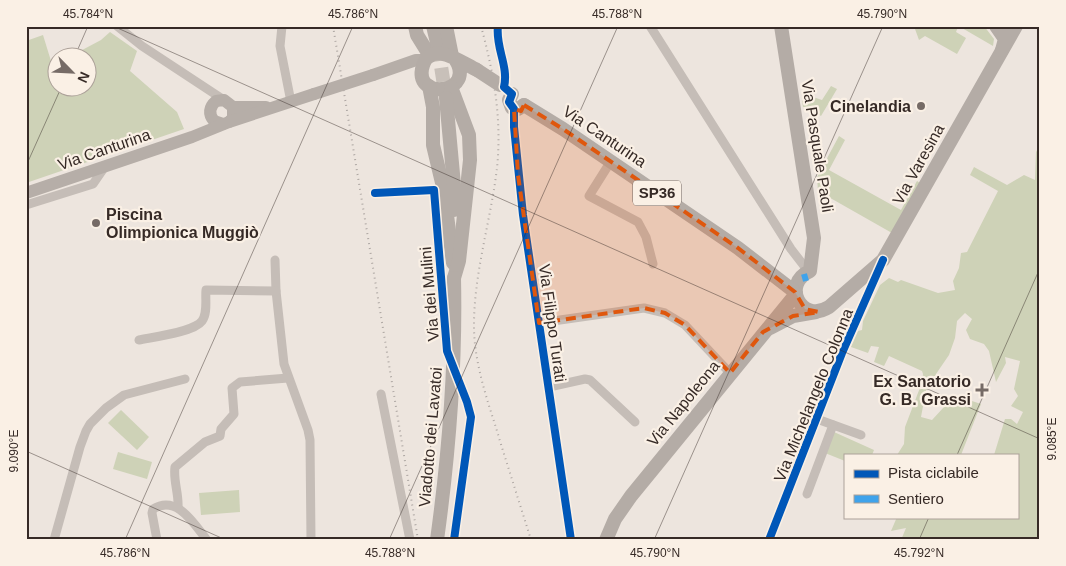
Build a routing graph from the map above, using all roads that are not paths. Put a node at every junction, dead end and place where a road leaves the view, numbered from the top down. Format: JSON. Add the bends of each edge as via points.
{"nodes":[{"id":1,"x":116,"y":26,"type":"edge"},
{"id":2,"x":282,"y":26,"type":"edge"},
{"id":3,"x":415,"y":26,"type":"edge"},
{"id":4,"x":433,"y":26,"type":"edge"},
{"id":5,"x":446,"y":26,"type":"edge"},
{"id":6,"x":498,"y":26,"type":"edge"},
{"id":7,"x":650,"y":26,"type":"edge"},
{"id":8,"x":996,"y":26,"type":"edge"},
{"id":9,"x":1016,"y":26,"type":"edge"},
{"id":10,"x":783,"y":31,"type":"edge"},
{"id":11,"x":1000,"y":53,"type":"junction"},
{"id":12,"x":431,"y":54,"type":"junction"},
{"id":13,"x":454,"y":58,"type":"junction"},
{"id":14,"x":404,"y":65,"type":"junction"},
{"id":15,"x":477,"y":70,"type":"junction"},
{"id":16,"x":426,"y":82,"type":"junction"},
{"id":17,"x":452,"y":88,"type":"junction"},
{"id":18,"x":505,"y":89,"type":"junction"},
{"id":19,"x":291,"y":102,"type":"junction"},
{"id":20,"x":223,"y":104,"type":"junction"},
{"id":21,"x":519,"y":107,"type":"junction"},
{"id":22,"x":275,"y":108,"type":"junction"},
{"id":23,"x":221,"y":122,"type":"junction"},
{"id":24,"x":611,"y":161,"type":"junction"},
{"id":25,"x":104,"y":168,"type":"junction"},
{"id":26,"x":26,"y":193,"type":"edge"},
{"id":27,"x":375,"y":193,"type":"dead end"},
{"id":28,"x":26,"y":205,"type":"edge"},
{"id":29,"x":814,"y":238,"type":"junction"},
{"id":30,"x":792,"y":249,"type":"junction"},
{"id":31,"x":275,"y":260,"type":"dead end"},
{"id":32,"x":883,"y":260,"type":"junction"},
{"id":33,"x":653,"y":264,"type":"dead end"},
{"id":34,"x":809,"y":271,"type":"junction"},
{"id":35,"x":454,"y":278,"type":"junction"},
{"id":36,"x":794,"y":288,"type":"junction"},
{"id":37,"x":276,"y":291,"type":"junction"},
{"id":38,"x":819,"y":312,"type":"junction"},
{"id":39,"x":539,"y":323,"type":"junction"},
{"id":40,"x":763,"y":332,"type":"junction"},
{"id":41,"x":139,"y":340,"type":"dead end"},
{"id":42,"x":730,"y":373,"type":"junction"},
{"id":43,"x":288,"y":378,"type":"junction"},
{"id":44,"x":184,"y":379,"type":"dead end"},
{"id":45,"x":549,"y":387,"type":"junction"},
{"id":46,"x":381,"y":394,"type":"dead end"},
{"id":47,"x":817,"y":419,"type":"junction"},
{"id":48,"x":635,"y":422,"type":"dead end"},
{"id":49,"x":833,"y":425,"type":"junction"},
{"id":50,"x":861,"y":435,"type":"dead end"},
{"id":51,"x":807,"y":494,"type":"dead end"},
{"id":52,"x":631,"y":496,"type":"junction"},
{"id":53,"x":178,"y":507,"type":"junction"},
{"id":54,"x":54,"y":540,"type":"edge"},
{"id":55,"x":157,"y":540,"type":"edge"},
{"id":56,"x":208,"y":540,"type":"edge"},
{"id":57,"x":311,"y":540,"type":"edge"},
{"id":58,"x":410,"y":540,"type":"edge"},
{"id":59,"x":437,"y":540,"type":"edge"},
{"id":60,"x":454,"y":540,"type":"edge"},
{"id":61,"x":571,"y":540,"type":"edge"},
{"id":62,"x":606,"y":540,"type":"edge"},
{"id":63,"x":613,"y":540,"type":"edge"},
{"id":64,"x":770,"y":540,"type":"edge"}],
"edges":[{"from":1,"to":20,"type":"street","via":[[201,84]]},
{"from":2,"to":19,"type":"street","via":[[280,46]]},
{"from":3,"to":12,"type":"main road","via":[[417,35]]},
{"from":4,"to":12,"type":"main road"},
{"from":5,"to":13,"type":"main road"},
{"from":6,"to":18,"type":"street"},
{"from":7,"to":30,"type":"street"},
{"from":8,"to":11,"type":"main road","via":[[1005,38]]},
{"from":9,"to":11,"type":"main road","name":"Via Varesina"},
{"from":10,"to":29,"type":"main road","name":"Via Pasquale Paoli"},
{"from":11,"to":32,"type":"main road","name":"Via Varesina"},
{"from":12,"to":13,"type":"main road","via":[[441,52]]},
{"from":12,"to":14,"type":"main road","name":"Via Canturina"},
{"from":12,"to":16,"type":"main road","via":[[422,68]]},
{"from":13,"to":15,"type":"main road"},
{"from":13,"to":17,"type":"main road","via":[[460,68]]},
{"from":14,"to":16,"type":"main road"},
{"from":14,"to":19,"type":"main road","name":"Via Canturina","bridge":true},
{"from":15,"to":17,"type":"main road","via":[[469,72]]},
{"from":15,"to":18,"type":"main road","bridge":true},
{"from":16,"to":17,"type":"main road","via":[[440,90]]},
{"from":16,"to":35,"type":"main road","via":[[433,107],[433,145],[444,191]]},
{"from":17,"to":35,"type":"main road"},
{"from":17,"to":35,"type":"main road","via":[[469,135],[470,160],[459,261]]},
{"from":18,"to":21,"type":"main road","name":"Via Canturina","via":[[523,95],[525,99]]},
{"from":19,"to":22,"type":"main road","name":"Via Canturina"},
{"from":20,"to":22,"type":"main road","name":"Via Canturina"},
{"from":20,"to":23,"type":"main road","via":[[210,112]]},
{"from":20,"to":23,"type":"main road","via":[[234,113],[233,118]]},
{"from":21,"to":24,"type":"main road","name":"Via Canturina","number":"SP36","via":[[555,123]]},
{"from":21,"to":39,"type":"street","name":"Via Filippo Turati","via":[[514,127],[518,175]]},
{"from":22,"to":23,"type":"main road","name":"Via Canturina"},
{"from":23,"to":25,"type":"main road","name":"Via Canturina"},
{"from":24,"to":33,"type":"street","via":[[589,196],[638,222]]},
{"from":24,"to":36,"type":"main road","name":"Via Canturina","number":"SP36"},
{"from":25,"to":26,"type":"main road","name":"Via Canturina"},
{"from":25,"to":28,"type":"street","via":[[93,184]]},
{"from":27,"to":60,"type":"street","name":"Via dei Mulini","via":[[434,190],[447,351],[471,417]]},
{"from":29,"to":30,"type":"street","via":[[803,250]]},
{"from":29,"to":34,"type":"main road","name":"Via Pasquale Paoli"},
{"from":30,"to":34,"type":"street"},
{"from":31,"to":37,"type":"street"},
{"from":32,"to":38,"type":"main road","name":"Via Varesina","via":[[833,304]]},
{"from":32,"to":47,"type":"street","name":"Via Michelangelo Colonna"},
{"from":34,"to":36,"type":"main road","name":"Via Napoleona","via":[[801,276]]},
{"from":35,"to":59,"type":"main road","name":"Viadotto dei Lavatoi","bridge":true,"via":[[454,367]]},
{"from":36,"to":38,"type":"main road","name":"Via Canturina","via":[[805,309]]},
{"from":36,"to":40,"type":"main road","name":"Via Napoleona"},
{"from":37,"to":41,"type":"street","via":[[206,290],[203,320],[193,328]]},
{"from":37,"to":43,"type":"street"},
{"from":38,"to":40,"type":"main road","name":"Via Napoleona","via":[[793,316]]},
{"from":39,"to":42,"type":"street","via":[[644,308],[665,313],[685,325]]},
{"from":39,"to":45,"type":"street","name":"Via Filippo Turati"},
{"from":40,"to":42,"type":"main road","name":"Via Napoleona"},
{"from":42,"to":52,"type":"main road","name":"Via Napoleona"},
{"from":43,"to":53,"type":"street","via":[[234,385],[234,414],[221,429],[220,436],[205,442],[175,467]]},
{"from":43,"to":57,"type":"street","via":[[310,440]]},
{"from":44,"to":54,"type":"street","via":[[124,395],[90,424],[80,447]]},
{"from":45,"to":48,"type":"street","via":[[590,380]]},
{"from":45,"to":61,"type":"street","name":"Via Filippo Turati"},
{"from":46,"to":58,"type":"street"},
{"from":47,"to":49,"type":"street"},
{"from":47,"to":64,"type":"street","name":"Via Michelangelo Colonna"},
{"from":49,"to":50,"type":"street"},
{"from":49,"to":51,"type":"street","via":[[814,462]]},
{"from":52,"to":62,"type":"main road","name":"Via Napoleona"},
{"from":52,"to":63,"type":"main road","name":"Via Napoleona"},
{"from":53,"to":55,"type":"street","via":[[153,509]]},
{"from":53,"to":56,"type":"street"}]}
